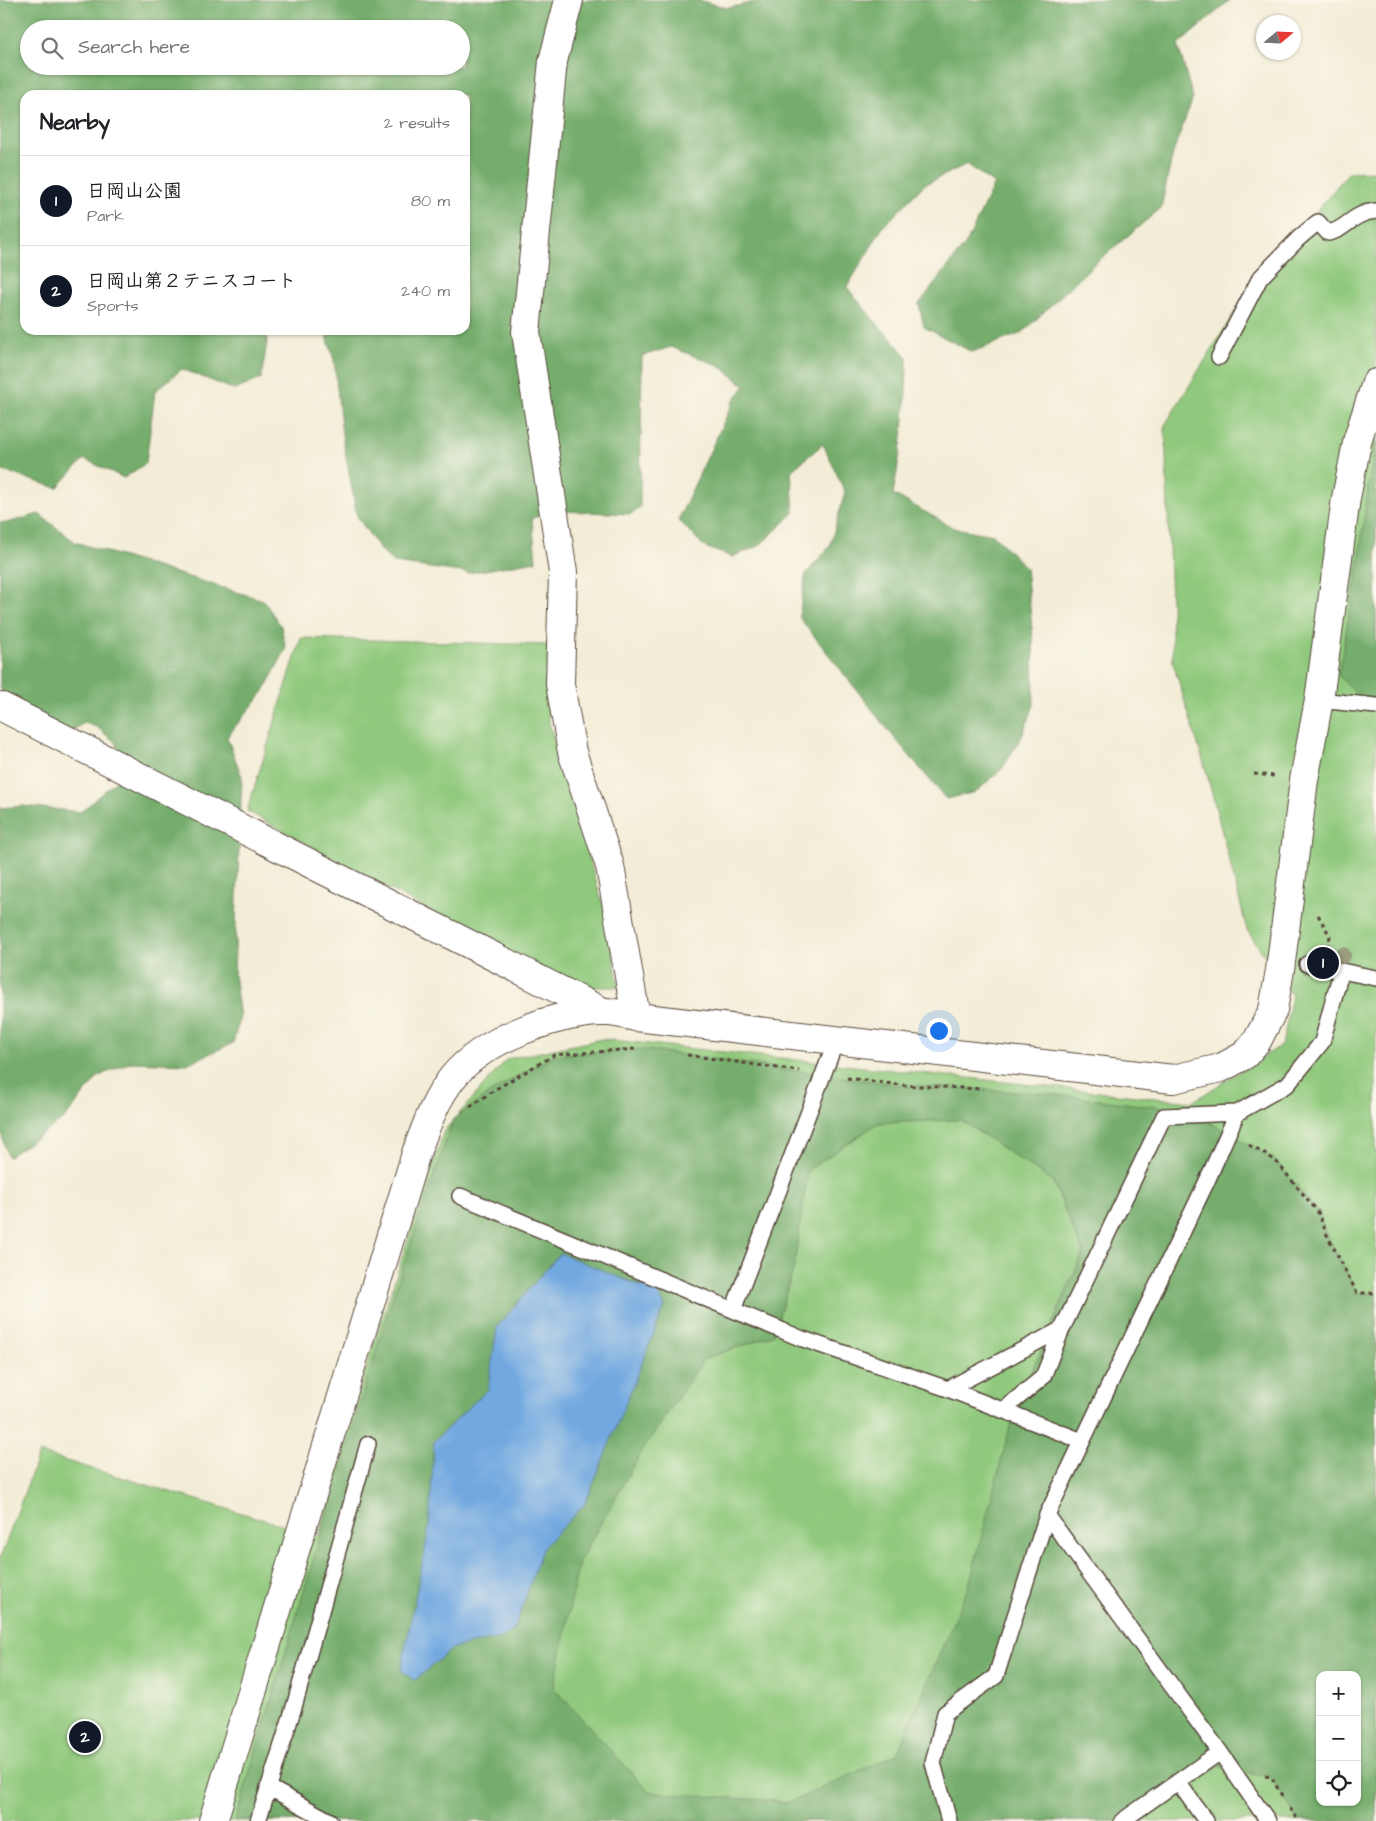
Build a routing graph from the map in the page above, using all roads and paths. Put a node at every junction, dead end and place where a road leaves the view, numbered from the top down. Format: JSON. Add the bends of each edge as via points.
{"nodes":[{"id":1,"x":569,"y":0,"type":"edge"},
{"id":2,"x":1376,"y":211,"type":"edge"},
{"id":3,"x":1218,"y":357,"type":"dead end"},
{"id":4,"x":1376,"y":384,"type":"edge"},
{"id":5,"x":1319,"y":700,"type":"junction"},
{"id":6,"x":0,"y":706,"type":"edge"},
{"id":7,"x":1376,"y":706,"type":"edge"},
{"id":8,"x":1254,"y":774,"type":"dead end"},
{"id":9,"x":1277,"y":776,"type":"dead end"},
{"id":10,"x":1307,"y":964,"type":"dead end"},
{"id":11,"x":1341,"y":972,"type":"junction"},
{"id":12,"x":1376,"y":978,"type":"edge"},
{"id":13,"x":603,"y":1012,"type":"junction"},
{"id":14,"x":636,"y":1017,"type":"junction"},
{"id":15,"x":836,"y":1041,"type":"junction"},
{"id":16,"x":640,"y":1049,"type":"dead end"},
{"id":17,"x":678,"y":1054,"type":"dead end"},
{"id":18,"x":804,"y":1072,"type":"dead end"},
{"id":19,"x":842,"y":1077,"type":"dead end"},
{"id":20,"x":986,"y":1090,"type":"dead end"},
{"id":21,"x":467,"y":1109,"type":"dead end"},
{"id":22,"x":1238,"y":1113,"type":"junction"},
{"id":23,"x":1241,"y":1140,"type":"dead end"},
{"id":24,"x":460,"y":1196,"type":"dead end"},
{"id":25,"x":1376,"y":1293,"type":"edge"},
{"id":26,"x":733,"y":1310,"type":"junction"},
{"id":27,"x":1062,"y":1329,"type":"junction"},
{"id":28,"x":948,"y":1389,"type":"junction"},
{"id":29,"x":1003,"y":1410,"type":"junction"},
{"id":30,"x":1082,"y":1441,"type":"junction"},
{"id":31,"x":368,"y":1444,"type":"dead end"},
{"id":32,"x":1047,"y":1515,"type":"junction"},
{"id":33,"x":1220,"y":1752,"type":"junction"},
{"id":34,"x":1178,"y":1782,"type":"junction"},
{"id":35,"x":268,"y":1787,"type":"junction"},
{"id":36,"x":212,"y":1821,"type":"edge"},
{"id":37,"x":258,"y":1821,"type":"edge"},
{"id":38,"x":330,"y":1821,"type":"edge"},
{"id":39,"x":949,"y":1821,"type":"edge"},
{"id":40,"x":1122,"y":1821,"type":"edge"},
{"id":41,"x":1206,"y":1821,"type":"edge"},
{"id":42,"x":1268,"y":1821,"type":"edge"}],
"edges":[{"from":1,"to":14,"type":"street","via":[[553,60],[526,332],[563,572],[560,684],[572,752],[610,866]]},
{"from":2,"to":3,"type":"lane","via":[[1354,217],[1336,232],[1328,232],[1318,222],[1299,238],[1260,278]]},
{"from":4,"to":5,"type":"street","via":[[1358,438],[1346,498]]},
{"from":5,"to":7,"type":"lane"},
{"from":5,"to":15,"type":"street","via":[[1304,780],[1273,1010],[1257,1041],[1245,1055],[1221,1068],[1172,1079]]},
{"from":6,"to":13,"type":"street"},
{"from":8,"to":9,"type":"path"},
{"from":10,"to":11,"type":"lane"},
{"from":11,"to":12,"type":"lane"},
{"from":11,"to":22,"type":"lane","via":[[1322,1042],[1288,1084]]},
{"from":13,"to":14,"type":"street"},
{"from":13,"to":36,"type":"street","via":[[562,1017],[524,1031],[478,1054],[454,1077],[430,1114]]},
{"from":14,"to":15,"type":"street"},
{"from":15,"to":26,"type":"lane"},
{"from":16,"to":21,"type":"path","via":[[554,1055]]},
{"from":17,"to":18,"type":"path"},
{"from":19,"to":20,"type":"path","via":[[900,1085]]},
{"from":22,"to":27,"type":"lane","via":[[1164,1116]]},
{"from":22,"to":30,"type":"lane"},
{"from":23,"to":25,"type":"path","via":[[1275,1160],[1318,1212],[1357,1294]]},
{"from":24,"to":26,"type":"lane"},
{"from":26,"to":28,"type":"lane","via":[[800,1338]]},
{"from":27,"to":28,"type":"lane"},
{"from":27,"to":29,"type":"lane","via":[[1043,1377]]},
{"from":28,"to":29,"type":"lane"},
{"from":29,"to":30,"type":"lane"},
{"from":30,"to":32,"type":"lane"},
{"from":31,"to":35,"type":"lane","via":[[294,1707]]},
{"from":32,"to":33,"type":"lane"},
{"from":32,"to":39,"type":"lane","via":[[996,1676],[945,1713],[933,1763]]},
{"from":33,"to":34,"type":"lane"},
{"from":33,"to":42,"type":"lane"},
{"from":34,"to":40,"type":"lane"},
{"from":34,"to":41,"type":"lane"},
{"from":35,"to":37,"type":"lane"},
{"from":35,"to":38,"type":"lane"}]}
